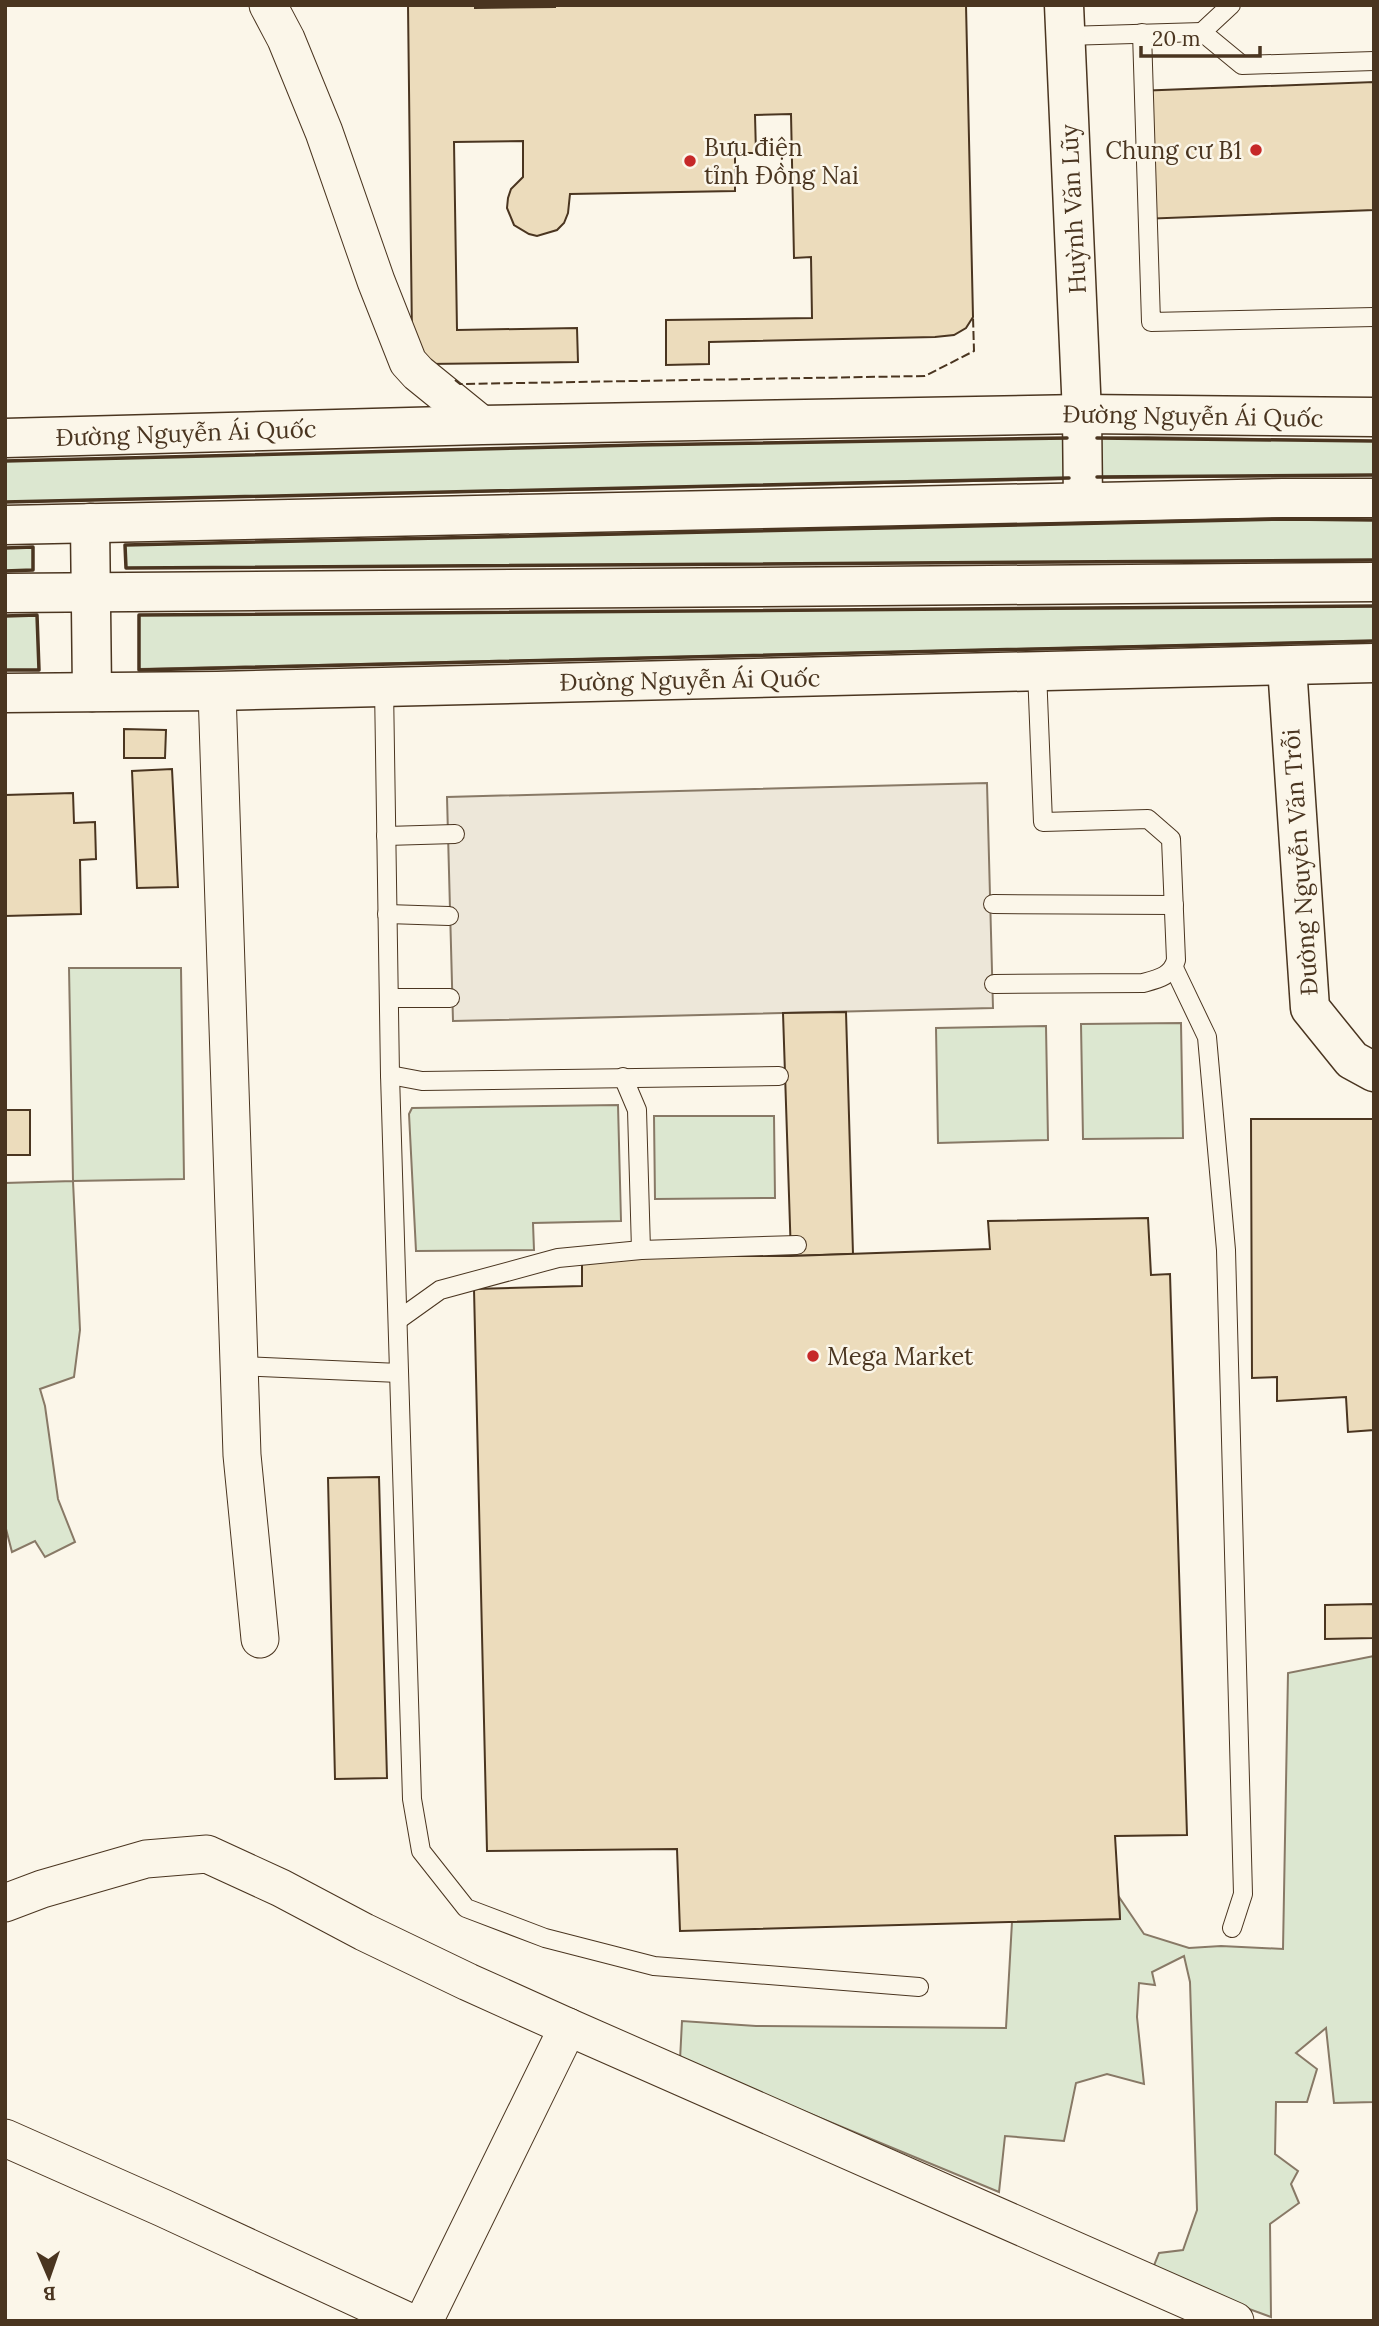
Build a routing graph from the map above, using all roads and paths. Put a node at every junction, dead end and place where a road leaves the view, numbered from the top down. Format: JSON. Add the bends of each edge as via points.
{"nodes":[{"id":1,"x":268,"y":5,"type":"edge"},
{"id":2,"x":1231,"y":5,"type":"edge"},
{"id":3,"x":1065,"y":20,"type":"edge"},
{"id":4,"x":1202,"y":32,"type":"junction"},
{"id":5,"x":1142,"y":33,"type":"junction"},
{"id":6,"x":1374,"y":61,"type":"edge"},
{"id":7,"x":1374,"y":317,"type":"edge"},
{"id":8,"x":1082,"y":414,"type":"junction"},
{"id":9,"x":1374,"y":417,"type":"edge"},
{"id":10,"x":482,"y":425,"type":"junction"},
{"id":11,"x":5,"y":438,"type":"edge"},
{"id":12,"x":1374,"y":498,"type":"edge"},
{"id":13,"x":1083,"y":502,"type":"junction"},
{"id":14,"x":90,"y":523,"type":"junction"},
{"id":15,"x":5,"y":525,"type":"edge"},
{"id":16,"x":1374,"y":582,"type":"edge"},
{"id":17,"x":92,"y":592,"type":"junction"},
{"id":18,"x":5,"y":593,"type":"edge"},
{"id":19,"x":1374,"y":663,"type":"edge"},
{"id":20,"x":1287,"y":666,"type":"junction"},
{"id":21,"x":1037,"y":671,"type":"junction"},
{"id":22,"x":384,"y":687,"type":"junction"},
{"id":23,"x":217,"y":691,"type":"junction"},
{"id":24,"x":92,"y":692,"type":"junction"},
{"id":25,"x":5,"y":693,"type":"edge"},
{"id":26,"x":454,"y":834,"type":"dead end"},
{"id":27,"x":386,"y":836,"type":"junction"},
{"id":28,"x":993,"y":904,"type":"dead end"},
{"id":29,"x":1174,"y":905,"type":"junction"},
{"id":30,"x":387,"y":914,"type":"junction"},
{"id":31,"x":449,"y":916,"type":"dead end"},
{"id":32,"x":1174,"y":968,"type":"junction"},
{"id":33,"x":995,"y":984,"type":"dead end"},
{"id":34,"x":389,"y":998,"type":"junction"},
{"id":35,"x":450,"y":998,"type":"dead end"},
{"id":36,"x":1374,"y":1072,"type":"edge"},
{"id":37,"x":390,"y":1075,"type":"junction"},
{"id":38,"x":779,"y":1076,"type":"dead end"},
{"id":39,"x":623,"y":1077,"type":"junction"},
{"id":40,"x":797,"y":1245,"type":"dead end"},
{"id":41,"x":641,"y":1250,"type":"junction"},
{"id":42,"x":398,"y":1320,"type":"junction"},
{"id":43,"x":240,"y":1366,"type":"junction"},
{"id":44,"x":399,"y":1373,"type":"junction"},
{"id":45,"x":260,"y":1639,"type":"dead end"},
{"id":46,"x":5,"y":1903,"type":"edge"},
{"id":47,"x":1232,"y":1928,"type":"dead end"},
{"id":48,"x":919,"y":1987,"type":"dead end"},
{"id":49,"x":568,"y":2027,"type":"junction"},
{"id":50,"x":5,"y":2138,"type":"edge"},
{"id":51,"x":407,"y":2321,"type":"edge"},
{"id":52,"x":424,"y":2321,"type":"edge"},
{"id":53,"x":1235,"y":2321,"type":"edge"}],
"edges":[{"from":1,"to":10,"type":"street","via":[[324,132],[408,362]]},
{"from":2,"to":4,"type":"lane"},
{"from":3,"to":5,"type":"lane"},
{"from":3,"to":8,"type":"main road","name":"Huỳnh Văn Lũy"},
{"from":4,"to":5,"type":"lane"},
{"from":4,"to":6,"type":"lane","via":[[1242,65]]},
{"from":5,"to":7,"type":"lane","via":[[1151,322]]},
{"from":8,"to":9,"type":"main road","name":"Đường Nguyễn Ái Quốc"},
{"from":8,"to":10,"type":"main road","name":"Đường Nguyễn Ái Quốc"},
{"from":8,"to":13,"type":"main road","name":"Huỳnh Văn Lũy"},
{"from":10,"to":11,"type":"main road","name":"Đường Nguyễn Ái Quốc"},
{"from":12,"to":13,"type":"main road"},
{"from":13,"to":14,"type":"main road"},
{"from":14,"to":15,"type":"main road"},
{"from":14,"to":17,"type":"main road"},
{"from":16,"to":17,"type":"main road"},
{"from":17,"to":18,"type":"main road"},
{"from":17,"to":24,"type":"main road"},
{"from":19,"to":20,"type":"main road","name":"Đường Nguyễn Ái Quốc"},
{"from":20,"to":21,"type":"main road","name":"Đường Nguyễn Ái Quốc"},
{"from":20,"to":36,"type":"main road","name":"Đường Nguyễn Văn Trỗi","via":[[1310,1008],[1352,1060]]},
{"from":21,"to":22,"type":"main road","name":"Đường Nguyễn Ái Quốc"},
{"from":21,"to":29,"type":"lane","via":[[1043,822],[1148,819],[1171,839]]},
{"from":22,"to":23,"type":"main road","name":"Đường Nguyễn Ái Quốc"},
{"from":22,"to":27,"type":"lane"},
{"from":23,"to":24,"type":"main road","name":"Đường Nguyễn Ái Quốc"},
{"from":23,"to":43,"type":"street"},
{"from":24,"to":25,"type":"main road","name":"Đường Nguyễn Ái Quốc"},
{"from":26,"to":27,"type":"lane"},
{"from":27,"to":30,"type":"lane"},
{"from":28,"to":29,"type":"lane"},
{"from":29,"to":32,"type":"lane"},
{"from":30,"to":31,"type":"lane"},
{"from":30,"to":34,"type":"lane"},
{"from":32,"to":33,"type":"lane","via":[[1143,983]]},
{"from":32,"to":47,"type":"lane","via":[[1207,1037],[1226,1250],[1242,1894]]},
{"from":34,"to":35,"type":"lane"},
{"from":34,"to":37,"type":"lane"},
{"from":37,"to":39,"type":"lane","via":[[422,1081]]},
{"from":37,"to":42,"type":"lane"},
{"from":38,"to":39,"type":"lane"},
{"from":39,"to":41,"type":"lane","via":[[637,1110]]},
{"from":40,"to":41,"type":"lane"},
{"from":41,"to":42,"type":"lane","via":[[558,1258],[440,1290]]},
{"from":42,"to":44,"type":"lane"},
{"from":43,"to":44,"type":"lane"},
{"from":43,"to":45,"type":"street","via":[[242,1455]]},
{"from":44,"to":48,"type":"lane","via":[[412,1799],[421,1851],[466,1908],[545,1938],[654,1966]]},
{"from":46,"to":49,"type":"street","via":[[146,1859],[207,1854]]},
{"from":49,"to":52,"type":"street"},
{"from":49,"to":53,"type":"street"},
{"from":50,"to":51,"type":"street"}]}
